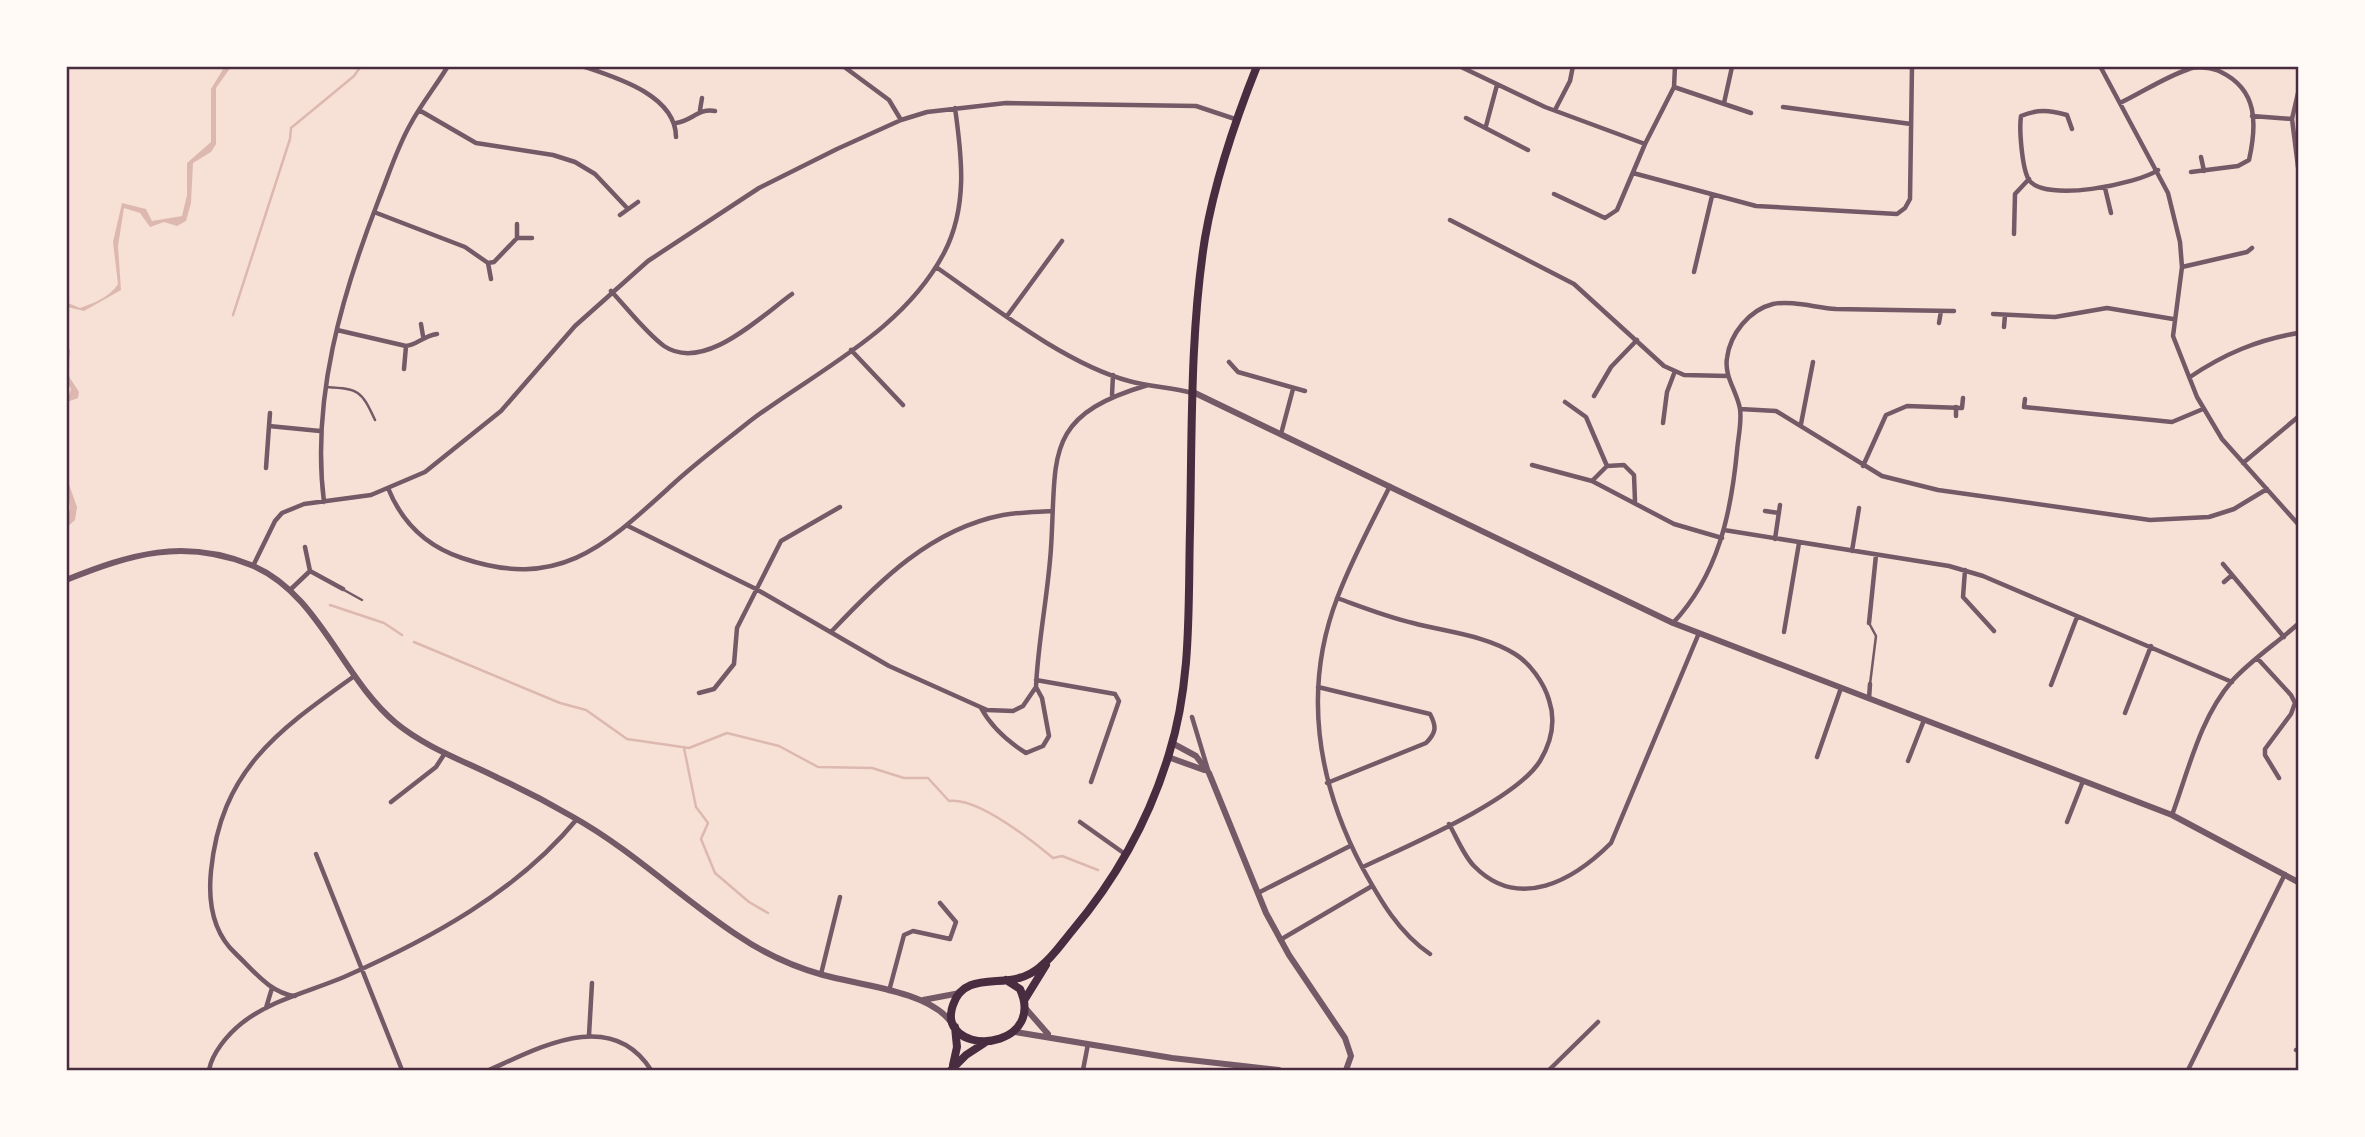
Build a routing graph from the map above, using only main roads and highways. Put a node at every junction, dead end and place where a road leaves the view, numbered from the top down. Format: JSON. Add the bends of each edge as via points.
{"nodes":[{"id":1,"x":1257,"y":66,"type":"edge"},
{"id":2,"x":1052,"y":956,"type":"junction"},
{"id":3,"x":1006,"y":980,"type":"junction"},
{"id":4,"x":1025,"y":999,"type":"junction"},
{"id":5,"x":953,"y":1025,"type":"junction"},
{"id":6,"x":989,"y":1041,"type":"junction"},
{"id":7,"x":950,"y":1070,"type":"edge"}],
"edges":[{"from":1,"to":2,"type":"main road","via":[[1222,166],[1206,236],[1194,347],[1187,674],[1172,743],[1148,810],[1125,854],[1105,889]]},
{"from":2,"to":3,"type":"main road","via":[[1030,974]]},
{"from":2,"to":4,"type":"main road"},
{"from":3,"to":4,"type":"main road","via":[[1020,989]]},
{"from":3,"to":5,"type":"main road","via":[[974,984],[960,993],[952,1007]]},
{"from":4,"to":6,"type":"main road","via":[[1023,1023]]},
{"from":5,"to":6,"type":"main road","via":[[969,1038]]},
{"from":5,"to":7,"type":"main road","via":[[957,1047]]},
{"from":6,"to":7,"type":"main road"}]}
